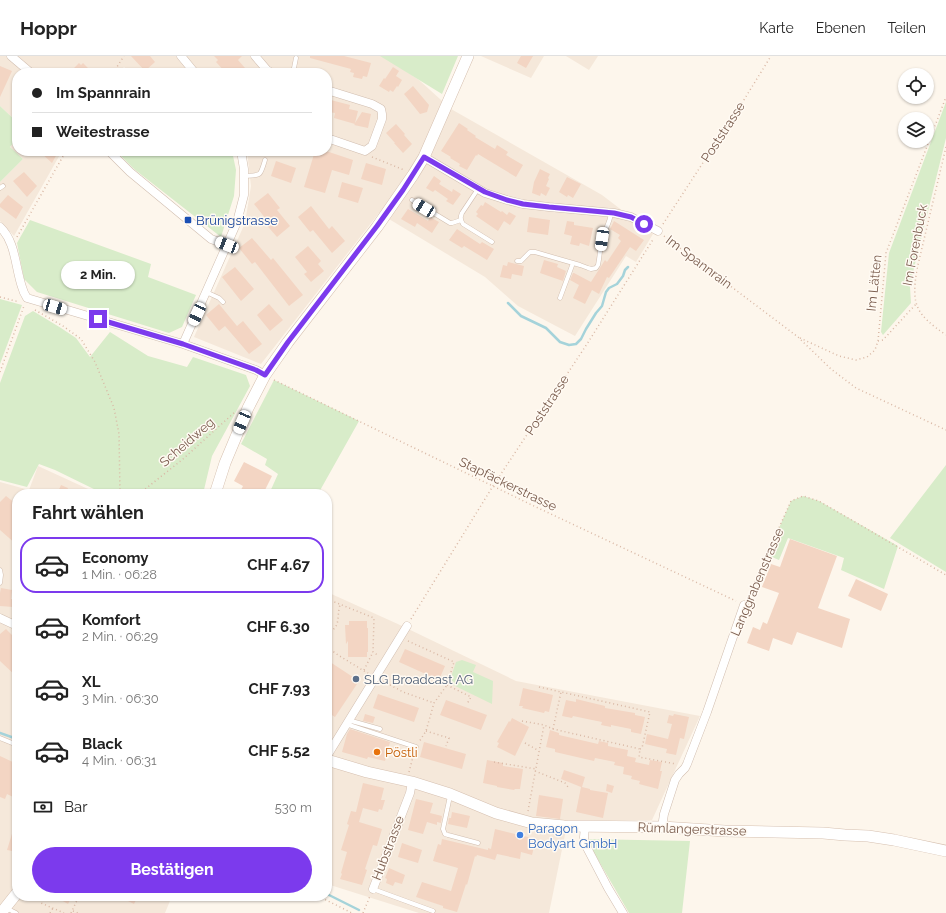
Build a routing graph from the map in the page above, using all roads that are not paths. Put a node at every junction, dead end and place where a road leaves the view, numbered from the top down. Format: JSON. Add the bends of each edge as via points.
{"nodes":[{"id":1,"x":11,"y":56,"type":"edge"},
{"id":2,"x":181,"y":56,"type":"edge"},
{"id":3,"x":255,"y":56,"type":"edge"},
{"id":4,"x":468,"y":56,"type":"edge"},
{"id":5,"x":296,"y":58,"type":"dead end"},
{"id":6,"x":26,"y":68,"type":"edge"},
{"id":7,"x":191,"y":68,"type":"edge"},
{"id":8,"x":266,"y":68,"type":"edge"},
{"id":9,"x":294,"y":68,"type":"edge"},
{"id":10,"x":332,"y":92,"type":"edge"},
{"id":11,"x":332,"y":140,"type":"edge"},
{"id":12,"x":114,"y":156,"type":"edge"},
{"id":13,"x":242,"y":156,"type":"edge"},
{"id":14,"x":424,"y":157,"type":"junction"},
{"id":15,"x":264,"y":160,"type":"dead end"},
{"id":16,"x":244,"y":176,"type":"junction"},
{"id":17,"x":478,"y":189,"type":"junction"},
{"id":18,"x":412,"y":200,"type":"dead end"},
{"id":19,"x":610,"y":213,"type":"junction"},
{"id":20,"x":461,"y":220,"type":"junction"},
{"id":21,"x":0,"y":227,"type":"edge"},
{"id":22,"x":658,"y":232,"type":"road end"},
{"id":23,"x":492,"y":242,"type":"dead end"},
{"id":24,"x":227,"y":245,"type":"junction"},
{"id":25,"x":517,"y":261,"type":"dead end"},
{"id":26,"x":573,"y":263,"type":"junction"},
{"id":27,"x":206,"y":292,"type":"junction"},
{"id":28,"x":560,"y":298,"type":"dead end"},
{"id":29,"x":223,"y":302,"type":"dead end"},
{"id":30,"x":183,"y":344,"type":"junction"},
{"id":31,"x":265,"y":375,"type":"junction"},
{"id":32,"x":216,"y":489,"type":"edge"},
{"id":33,"x":0,"y":570,"type":"edge"},
{"id":34,"x":0,"y":583,"type":"edge"},
{"id":35,"x":744,"y":605,"type":"road end"},
{"id":36,"x":0,"y":618,"type":"edge"},
{"id":37,"x":12,"y":624,"type":"edge"},
{"id":38,"x":407,"y":626,"type":"road end"},
{"id":39,"x":347,"y":722,"type":"junction"},
{"id":40,"x":380,"y":729,"type":"dead end"},
{"id":41,"x":0,"y":738,"type":"edge"},
{"id":42,"x":12,"y":743,"type":"edge"},
{"id":43,"x":416,"y":747,"type":"road end"},
{"id":44,"x":332,"y":748,"type":"edge"},
{"id":45,"x":332,"y":762,"type":"edge"},
{"id":46,"x":410,"y":779,"type":"junction"},
{"id":47,"x":450,"y":794,"type":"junction"},
{"id":48,"x":585,"y":827,"type":"junction"},
{"id":49,"x":662,"y":827,"type":"junction"},
{"id":50,"x":478,"y":843,"type":"dead end"},
{"id":51,"x":946,"y":851,"type":"edge"},
{"id":52,"x":373,"y":889,"type":"joint"},
{"id":53,"x":12,"y":900,"type":"edge"},
{"id":54,"x":4,"y":910,"type":"edge"},
{"id":55,"x":433,"y":911,"type":"dead end"},
{"id":56,"x":16,"y":913,"type":"edge"},
{"id":57,"x":623,"y":913,"type":"edge"}],
"edges":[{"from":1,"to":6,"type":"street"},
{"from":2,"to":7,"type":"street"},
{"from":3,"to":8,"type":"street"},
{"from":4,"to":14,"type":"street"},
{"from":5,"to":9,"type":"lane"},
{"from":10,"to":11,"type":"street","via":[[372,104],[381,109],[382,114],[372,146],[365,151]]},
{"from":12,"to":24,"type":"street","via":[[211,239]]},
{"from":13,"to":16,"type":"street"},
{"from":14,"to":17,"type":"street","name":"Im Spannrain"},
{"from":14,"to":31,"type":"street","via":[[377,226]]},
{"from":15,"to":16,"type":"lane","via":[[258,175]]},
{"from":16,"to":24,"type":"street","via":[[244,195],[237,222]]},
{"from":17,"to":19,"type":"street","name":"Im Spannrain","via":[[523,204]]},
{"from":17,"to":20,"type":"lane","via":[[462,213]]},
{"from":18,"to":20,"type":"lane","via":[[450,223]]},
{"from":19,"to":22,"type":"street","name":"Im Spannrain","via":[[631,217]]},
{"from":19,"to":26,"type":"lane","via":[[610,222],[602,239],[596,268]]},
{"from":20,"to":23,"type":"lane","via":[[463,224]]},
{"from":21,"to":30,"type":"street","via":[[12,246],[22,288],[27,298]]},
{"from":24,"to":27,"type":"street"},
{"from":25,"to":26,"type":"lane","via":[[521,261],[530,252],[535,252]]},
{"from":26,"to":28,"type":"lane"},
{"from":27,"to":29,"type":"lane"},
{"from":27,"to":30,"type":"street"},
{"from":30,"to":31,"type":"street"},
{"from":31,"to":32,"type":"street","via":[[248,408]]},
{"from":33,"to":34,"type":"lane"},
{"from":35,"to":49,"type":"street","name":"Langgrabenstrasse","via":[[685,768],[675,780]]},
{"from":36,"to":37,"type":"street"},
{"from":38,"to":39,"type":"street"},
{"from":39,"to":40,"type":"lane"},
{"from":39,"to":43,"type":"lane"},
{"from":39,"to":44,"type":"street"},
{"from":41,"to":42,"type":"lane"},
{"from":45,"to":46,"type":"street","name":"Rümlangerstrasse","via":[[367,772]]},
{"from":46,"to":47,"type":"street","name":"Rümlangerstrasse"},
{"from":46,"to":52,"type":"street","name":"Hubstrasse","via":[[410,793]]},
{"from":47,"to":48,"type":"street","name":"Rümlangerstrasse","via":[[496,813],[532,824]]},
{"from":47,"to":50,"type":"lane","via":[[443,829],[448,836]]},
{"from":48,"to":49,"type":"street","name":"Rümlangerstrasse"},
{"from":48,"to":57,"type":"street","via":[[585,844]]},
{"from":49,"to":51,"type":"street","name":"Rümlangerstrasse","via":[[868,836]]},
{"from":52,"to":55,"type":"lane"},
{"from":53,"to":54,"type":"street"},
{"from":54,"to":56,"type":"lane"}]}
